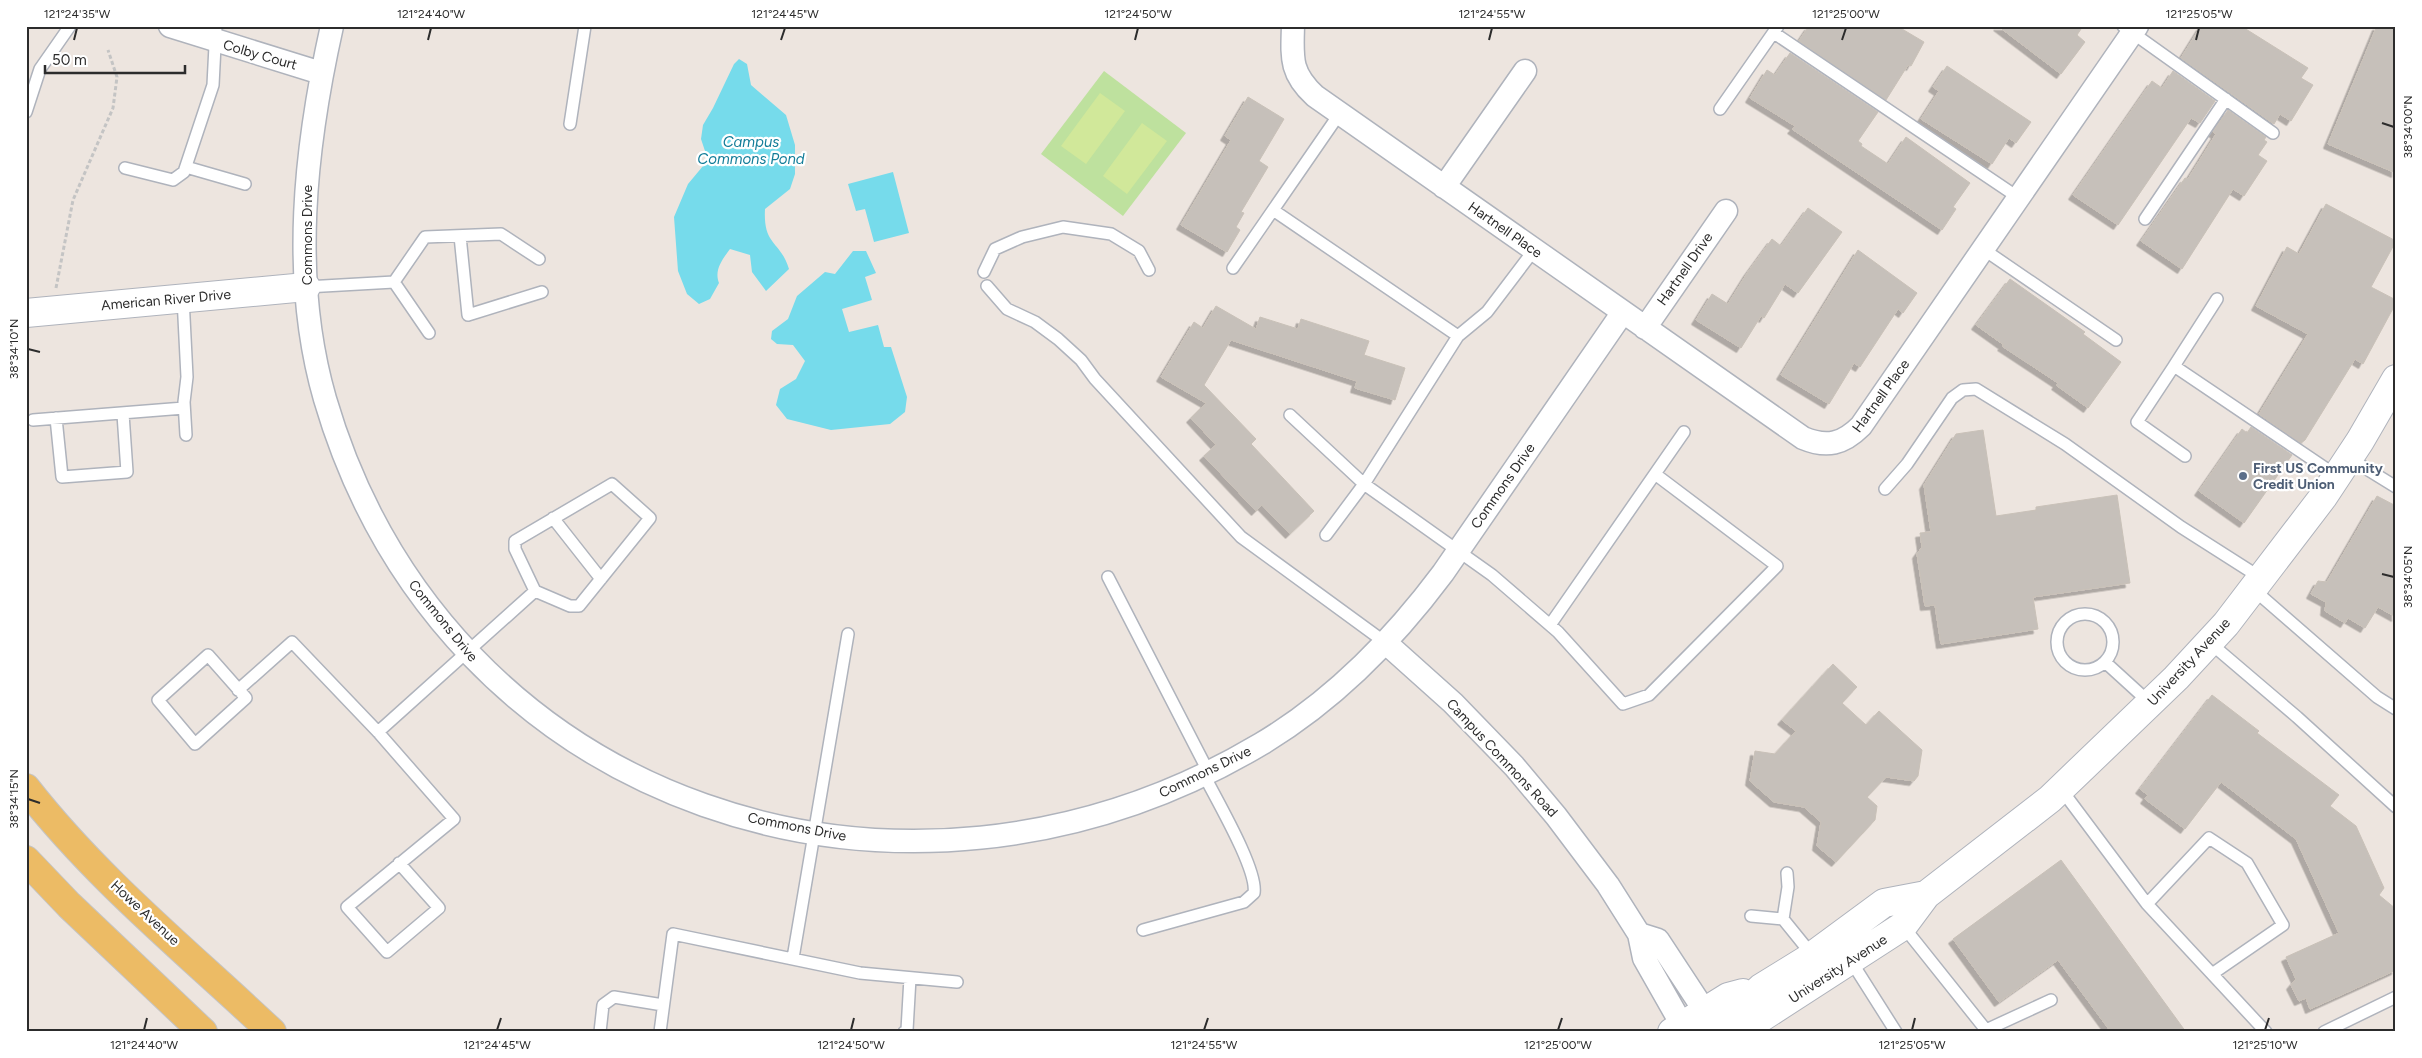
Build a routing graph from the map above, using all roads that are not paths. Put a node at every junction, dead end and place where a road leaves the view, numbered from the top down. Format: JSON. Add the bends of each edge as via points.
{"nodes":[{"id":1,"x":70,"y":26,"type":"edge"},
{"id":2,"x":170,"y":26,"type":"edge"},
{"id":3,"x":332,"y":26,"type":"edge"},
{"id":4,"x":585,"y":26,"type":"edge"},
{"id":5,"x":1293,"y":26,"type":"edge"},
{"id":6,"x":2131,"y":28,"type":"edge"},
{"id":7,"x":1776,"y":30,"type":"edge"},
{"id":8,"x":215,"y":34,"type":"edge"},
{"id":9,"x":1525,"y":71,"type":"dead end"},
{"id":10,"x":321,"y":73,"type":"junction"},
{"id":11,"x":2226,"y":99,"type":"junction"},
{"id":12,"x":1720,"y":109,"type":"dead end"},
{"id":13,"x":26,"y":112,"type":"edge"},
{"id":14,"x":1340,"y":113,"type":"junction"},
{"id":15,"x":570,"y":124,"type":"dead end"},
{"id":16,"x":2273,"y":133,"type":"dead end"},
{"id":17,"x":186,"y":167,"type":"junction"},
{"id":18,"x":125,"y":168,"type":"dead end"},
{"id":19,"x":245,"y":184,"type":"dead end"},
{"id":20,"x":1444,"y":187,"type":"junction"},
{"id":21,"x":2019,"y":198,"type":"junction"},
{"id":22,"x":1273,"y":210,"type":"junction"},
{"id":23,"x":1726,"y":211,"type":"dead end"},
{"id":24,"x":2145,"y":219,"type":"dead end"},
{"id":25,"x":460,"y":236,"type":"junction"},
{"id":26,"x":1983,"y":249,"type":"junction"},
{"id":27,"x":1534,"y":250,"type":"junction"},
{"id":28,"x":539,"y":259,"type":"dead end"},
{"id":29,"x":1233,"y":268,"type":"dead end"},
{"id":30,"x":1149,"y":270,"type":"dead end"},
{"id":31,"x":984,"y":272,"type":"dead end"},
{"id":32,"x":394,"y":282,"type":"junction"},
{"id":33,"x":987,"y":286,"type":"dead end"},
{"id":34,"x":306,"y":287,"type":"junction"},
{"id":35,"x":542,"y":292,"type":"dead end"},
{"id":36,"x":183,"y":298,"type":"junction"},
{"id":37,"x":2216,"y":299,"type":"dead end"},
{"id":38,"x":39,"y":312,"type":"edge"},
{"id":39,"x":1623,"y":312,"type":"junction"},
{"id":40,"x":1645,"y":328,"type":"junction"},
{"id":41,"x":429,"y":332,"type":"dead end"},
{"id":42,"x":1458,"y":336,"type":"junction"},
{"id":43,"x":2116,"y":340,"type":"dead end"},
{"id":44,"x":2174,"y":366,"type":"junction"},
{"id":45,"x":2396,"y":379,"type":"edge"},
{"id":46,"x":184,"y":408,"type":"junction"},
{"id":47,"x":123,"y":414,"type":"junction"},
{"id":48,"x":1290,"y":415,"type":"dead end"},
{"id":49,"x":56,"y":418,"type":"junction"},
{"id":50,"x":33,"y":420,"type":"dead end"},
{"id":51,"x":1684,"y":432,"type":"dead end"},
{"id":52,"x":186,"y":435,"type":"dead end"},
{"id":53,"x":2185,"y":456,"type":"dead end"},
{"id":54,"x":2343,"y":467,"type":"junction"},
{"id":55,"x":1656,"y":474,"type":"junction"},
{"id":56,"x":1364,"y":484,"type":"junction"},
{"id":57,"x":1886,"y":488,"type":"dead end"},
{"id":58,"x":2396,"y":488,"type":"edge"},
{"id":59,"x":553,"y":518,"type":"junction"},
{"id":60,"x":1326,"y":535,"type":"dead end"},
{"id":61,"x":1459,"y":550,"type":"junction"},
{"id":62,"x":1108,"y":577,"type":"dead end"},
{"id":63,"x":601,"y":579,"type":"junction"},
{"id":64,"x":2257,"y":584,"type":"junction"},
{"id":65,"x":535,"y":591,"type":"junction"},
{"id":66,"x":1550,"y":625,"type":"junction"},
{"id":67,"x":848,"y":634,"type":"dead end"},
{"id":68,"x":2209,"y":642,"type":"junction"},
{"id":69,"x":1386,"y":643,"type":"junction"},
{"id":70,"x":467,"y":652,"type":"junction"},
{"id":71,"x":2105,"y":662,"type":"junction"},
{"id":72,"x":238,"y":690,"type":"junction"},
{"id":73,"x":2150,"y":703,"type":"junction"},
{"id":74,"x":2396,"y":709,"type":"edge"},
{"id":75,"x":378,"y":732,"type":"junction"},
{"id":76,"x":1206,"y":774,"type":"junction"},
{"id":77,"x":26,"y":788,"type":"edge"},
{"id":78,"x":2060,"y":788,"type":"junction"},
{"id":79,"x":2396,"y":808,"type":"edge"},
{"id":80,"x":815,"y":833,"type":"junction"},
{"id":81,"x":26,"y":860,"type":"edge"},
{"id":82,"x":399,"y":863,"type":"junction"},
{"id":83,"x":1786,"y":873,"type":"dead end"},
{"id":84,"x":1926,"y":895,"type":"junction"},
{"id":85,"x":2147,"y":904,"type":"junction"},
{"id":86,"x":1751,"y":916,"type":"dead end"},
{"id":87,"x":1783,"y":919,"type":"junction"},
{"id":88,"x":1903,"y":926,"type":"junction"},
{"id":89,"x":1143,"y":930,"type":"dead end"},
{"id":90,"x":1813,"y":956,"type":"junction"},
{"id":91,"x":792,"y":958,"type":"junction"},
{"id":92,"x":1851,"y":961,"type":"junction"},
{"id":93,"x":2212,"y":974,"type":"junction"},
{"id":94,"x":910,"y":978,"type":"junction"},
{"id":95,"x":957,"y":982,"type":"dead end"},
{"id":96,"x":2396,"y":997,"type":"edge"},
{"id":97,"x":2051,"y":1000,"type":"dead end"},
{"id":98,"x":663,"y":1005,"type":"junction"},
{"id":99,"x":1693,"y":1027,"type":"edge"},
{"id":100,"x":907,"y":1031,"type":"edge"},
{"id":101,"x":203,"y":1032,"type":"edge"},
{"id":102,"x":272,"y":1032,"type":"edge"},
{"id":103,"x":600,"y":1032,"type":"edge"},
{"id":104,"x":660,"y":1032,"type":"edge"},
{"id":105,"x":1739,"y":1032,"type":"edge"},
{"id":106,"x":1896,"y":1032,"type":"edge"},
{"id":107,"x":2266,"y":1032,"type":"edge"},
{"id":108,"x":2324,"y":1032,"type":"edge"}],
"edges":[{"from":1,"to":13,"type":"lane","via":[[40,69]]},
{"from":2,"to":8,"type":"street","name":"Colby Court"},
{"from":3,"to":10,"type":"street","name":"Commons Drive"},
{"from":4,"to":15,"type":"lane"},
{"from":5,"to":14,"type":"street","name":"Hartnell Place","via":[[1292,61],[1295,72],[1304,86]]},
{"from":6,"to":11,"type":"lane"},
{"from":6,"to":21,"type":"street","name":"Hartnell Place"},
{"from":7,"to":12,"type":"lane"},
{"from":7,"to":21,"type":"lane"},
{"from":8,"to":10,"type":"street","name":"Colby Court"},
{"from":8,"to":17,"type":"lane","via":[[213,85]]},
{"from":9,"to":20,"type":"street"},
{"from":10,"to":34,"type":"street","name":"Commons Drive","via":[[306,192]]},
{"from":11,"to":16,"type":"lane"},
{"from":11,"to":24,"type":"lane"},
{"from":14,"to":20,"type":"street","name":"Hartnell Place"},
{"from":14,"to":22,"type":"lane"},
{"from":17,"to":18,"type":"lane","via":[[173,180]]},
{"from":17,"to":19,"type":"lane"},
{"from":20,"to":27,"type":"street","name":"Hartnell Place"},
{"from":21,"to":26,"type":"street","name":"Hartnell Place"},
{"from":22,"to":29,"type":"lane"},
{"from":22,"to":42,"type":"lane"},
{"from":23,"to":40,"type":"street","name":"Hartnell Drive"},
{"from":25,"to":28,"type":"lane","via":[[501,234]]},
{"from":25,"to":32,"type":"lane","via":[[425,237]]},
{"from":25,"to":35,"type":"lane","via":[[468,315]]},
{"from":26,"to":40,"type":"street","name":"Hartnell Place","via":[[1861,426],[1843,441],[1828,445],[1815,444],[1803,438]]},
{"from":26,"to":43,"type":"lane"},
{"from":27,"to":39,"type":"street","name":"Hartnell Place"},
{"from":27,"to":42,"type":"lane","via":[[1487,312]]},
{"from":30,"to":31,"type":"lane","via":[[1139,251],[1111,234],[1063,227],[1022,237],[995,249]]},
{"from":32,"to":34,"type":"lane"},
{"from":32,"to":41,"type":"lane"},
{"from":33,"to":69,"type":"lane","via":[[1007,309],[1035,322],[1081,360],[1241,536]]},
{"from":34,"to":36,"type":"street","name":"American River Drive"},
{"from":34,"to":70,"type":"street","name":"Commons Drive","via":[[311,334],[342,454],[387,547],[421,598]]},
{"from":36,"to":38,"type":"street","name":"American River Drive"},
{"from":36,"to":46,"type":"lane","via":[[187,377]]},
{"from":37,"to":44,"type":"lane"},
{"from":39,"to":40,"type":"street","name":"Hartnell Place"},
{"from":39,"to":61,"type":"street","name":"Commons Drive"},
{"from":42,"to":56,"type":"lane"},
{"from":44,"to":53,"type":"lane","via":[[2137,422]]},
{"from":44,"to":54,"type":"lane"},
{"from":45,"to":54,"type":"street","name":"University Avenue","via":[[2385,406]]},
{"from":46,"to":47,"type":"lane"},
{"from":46,"to":52,"type":"lane"},
{"from":47,"to":49,"type":"lane"},
{"from":47,"to":49,"type":"lane","via":[[127,472],[62,476]]},
{"from":48,"to":56,"type":"lane"},
{"from":49,"to":50,"type":"lane"},
{"from":51,"to":55,"type":"lane"},
{"from":54,"to":58,"type":"lane"},
{"from":54,"to":64,"type":"street","name":"University Avenue"},
{"from":55,"to":66,"type":"lane"},
{"from":55,"to":66,"type":"lane","via":[[1777,566],[1649,695],[1623,704]]},
{"from":56,"to":60,"type":"lane"},
{"from":56,"to":61,"type":"lane"},
{"from":57,"to":64,"type":"lane","via":[[1907,464],[1952,398],[1963,390],[1976,389],[2065,444]]},
{"from":59,"to":63,"type":"lane"},
{"from":59,"to":63,"type":"lane","via":[[612,484],[650,518]]},
{"from":59,"to":65,"type":"lane","via":[[515,541],[515,549]]},
{"from":61,"to":66,"type":"lane"},
{"from":61,"to":69,"type":"street","name":"Commons Drive","via":[[1416,609]]},
{"from":62,"to":76,"type":"lane"},
{"from":63,"to":65,"type":"lane","via":[[579,606],[570,606]]},
{"from":64,"to":68,"type":"street","name":"University Avenue"},
{"from":64,"to":74,"type":"lane","via":[[2377,697]]},
{"from":65,"to":70,"type":"lane"},
{"from":67,"to":80,"type":"lane"},
{"from":68,"to":73,"type":"street","name":"University Avenue"},
{"from":68,"to":79,"type":"lane"},
{"from":69,"to":76,"type":"street","name":"Commons Drive","via":[[1300,717]]},
{"from":69,"to":99,"type":"street","name":"Campus Commons Road","via":[[1514,766],[1603,878],[1638,934],[1658,940]]},
{"from":70,"to":75,"type":"lane"},
{"from":70,"to":80,"type":"street","name":"Commons Drive","via":[[537,716],[613,765],[699,804]]},
{"from":71,"to":71,"type":"lane","via":[[2113,642],[2105,622],[2085,614],[2065,622],[2058,631],[2056,642],[2064,662],[2085,670]]},
{"from":71,"to":73,"type":"lane"},
{"from":72,"to":72,"type":"lane","via":[[208,655],[158,700],[195,744],[246,698]]},
{"from":72,"to":75,"type":"lane","via":[[292,642]]},
{"from":73,"to":78,"type":"street","name":"University Avenue"},
{"from":75,"to":82,"type":"lane","via":[[454,819]]},
{"from":76,"to":80,"type":"street","name":"Commons Drive","via":[[1120,810],[1010,835],[920,842]]},
{"from":76,"to":89,"type":"lane","via":[[1256,886],[1254,893],[1244,902]]},
{"from":77,"to":102,"type":"main road","name":"Howe Avenue","via":[[89,862]]},
{"from":78,"to":84,"type":"street","name":"University Avenue"},
{"from":78,"to":85,"type":"lane"},
{"from":80,"to":91,"type":"lane"},
{"from":81,"to":101,"type":"main road"},
{"from":82,"to":82,"type":"lane","via":[[438,908],[387,952],[347,907]]},
{"from":83,"to":87,"type":"lane","via":[[1788,887]]},
{"from":84,"to":88,"type":"street","name":"University Avenue"},
{"from":84,"to":90,"type":"street","name":"University Avenue","via":[[1884,903]]},
{"from":85,"to":93,"type":"lane"},
{"from":85,"to":93,"type":"lane","via":[[2209,838],[2247,863],[2283,925]]},
{"from":86,"to":87,"type":"lane"},
{"from":87,"to":90,"type":"lane"},
{"from":88,"to":92,"type":"street","name":"University Avenue"},
{"from":88,"to":97,"type":"lane","via":[[1986,1030]]},
{"from":90,"to":99,"type":"street","name":"University Avenue"},
{"from":91,"to":94,"type":"lane","via":[[860,973]]},
{"from":91,"to":98,"type":"lane","via":[[674,934]]},
{"from":92,"to":105,"type":"street","name":"University Avenue"},
{"from":92,"to":106,"type":"lane"},
{"from":93,"to":107,"type":"lane"},
{"from":94,"to":95,"type":"lane"},
{"from":94,"to":100,"type":"lane"},
{"from":96,"to":108,"type":"lane"},
{"from":98,"to":103,"type":"lane","via":[[614,997],[603,1005]]},
{"from":98,"to":104,"type":"lane"}]}
